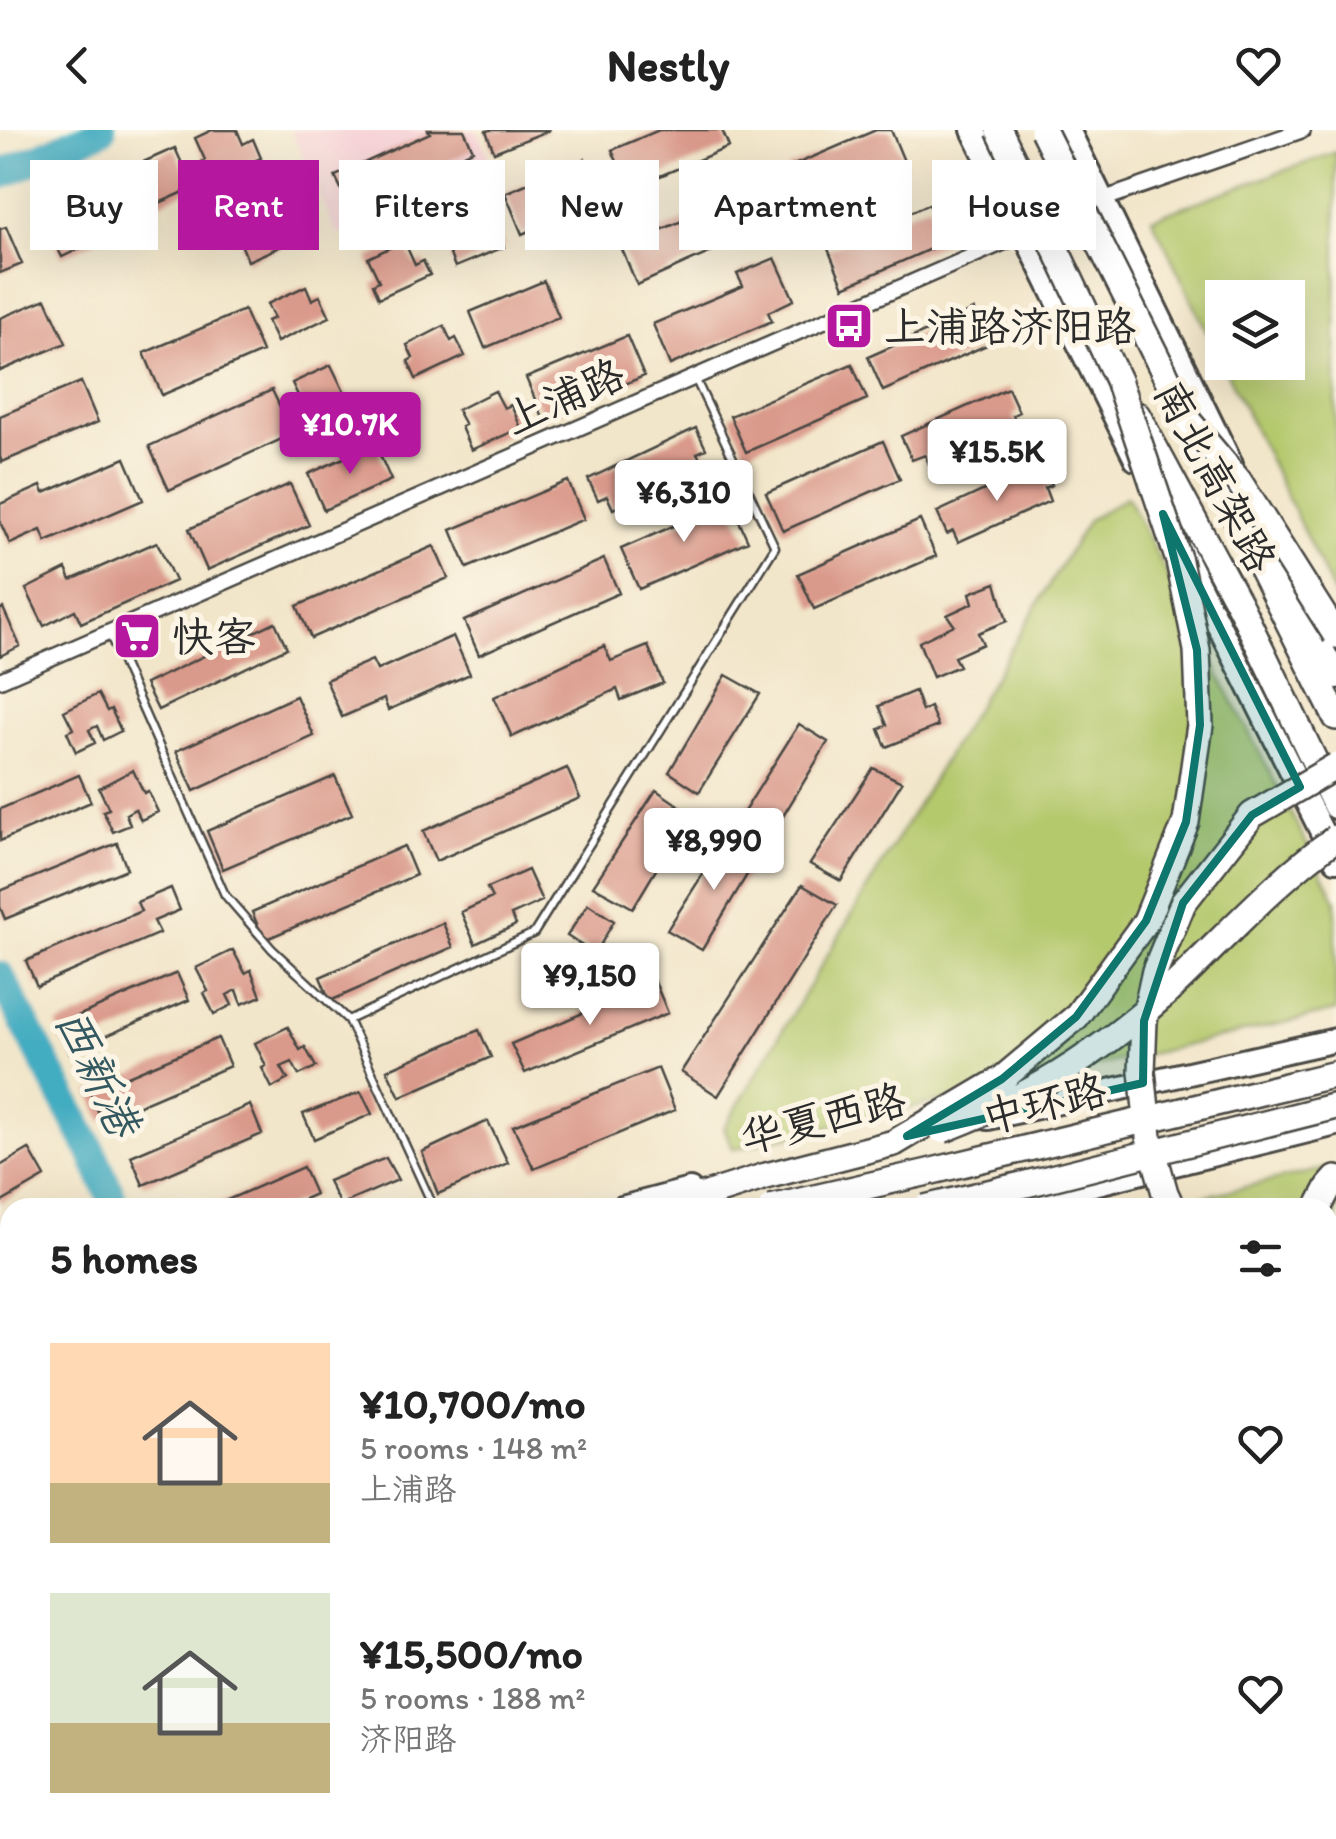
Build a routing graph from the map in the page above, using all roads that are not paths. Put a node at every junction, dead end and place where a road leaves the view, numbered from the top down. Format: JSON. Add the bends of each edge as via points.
{"nodes":[{"id":1,"x":973,"y":130,"type":"edge"},
{"id":2,"x":999,"y":130,"type":"edge"},
{"id":3,"x":1042,"y":130,"type":"edge"},
{"id":4,"x":1068,"y":130,"type":"edge"},
{"id":5,"x":1303,"y":130,"type":"edge"},
{"id":6,"x":988,"y":160,"type":"edge"},
{"id":7,"x":1101,"y":200,"type":"junction"},
{"id":8,"x":1096,"y":202,"type":"edge"},
{"id":9,"x":987,"y":250,"type":"edge"},
{"id":10,"x":1032,"y":250,"type":"edge"},
{"id":11,"x":694,"y":377,"type":"junction"},
{"id":12,"x":1118,"y":380,"type":"junction"},
{"id":13,"x":1189,"y":422,"type":"junction"},
{"id":14,"x":1307,"y":589,"type":"junction"},
{"id":15,"x":1336,"y":614,"type":"edge"},
{"id":16,"x":108,"y":633,"type":"junction"},
{"id":17,"x":1336,"y":634,"type":"edge"},
{"id":18,"x":1336,"y":677,"type":"edge"},
{"id":19,"x":0,"y":680,"type":"edge"},
{"id":20,"x":1336,"y":717,"type":"edge"},
{"id":21,"x":1336,"y":766,"type":"edge"},
{"id":22,"x":1336,"y":806,"type":"edge"},
{"id":23,"x":1336,"y":838,"type":"edge"},
{"id":24,"x":1336,"y":860,"type":"edge"},
{"id":25,"x":348,"y":1020,"type":"junction"},
{"id":26,"x":1336,"y":1040,"type":"edge"},
{"id":27,"x":1336,"y":1074,"type":"edge"},
{"id":28,"x":1336,"y":1106,"type":"edge"},
{"id":29,"x":1336,"y":1124,"type":"edge"},
{"id":30,"x":894,"y":1143,"type":"junction"},
{"id":31,"x":429,"y":1198,"type":"edge"},
{"id":32,"x":661,"y":1198,"type":"edge"},
{"id":33,"x":697,"y":1198,"type":"edge"},
{"id":34,"x":815,"y":1198,"type":"edge"},
{"id":35,"x":967,"y":1198,"type":"edge"},
{"id":36,"x":1037,"y":1198,"type":"edge"},
{"id":37,"x":1167,"y":1198,"type":"edge"}],
"edges":[{"from":1,"to":6,"type":"main road"},
{"from":2,"to":12,"type":"highway","name":"南北高架路","bridge":true},
{"from":3,"to":13,"type":"highway","name":"南北高架路","bridge":true},
{"from":4,"to":7,"type":"main road"},
{"from":5,"to":7,"type":"street","name":"上浦路"},
{"from":7,"to":8,"type":"street","name":"上浦路"},
{"from":7,"to":18,"type":"main road"},
{"from":9,"to":11,"type":"street","name":"上浦路"},
{"from":10,"to":24,"type":"main road"},
{"from":11,"to":16,"type":"street","name":"上浦路"},
{"from":11,"to":25,"type":"lane","via":[[775,547],[534,933]]},
{"from":12,"to":22,"type":"highway","name":"南北高架路","bridge":true,"via":[[1241,608]]},
{"from":12,"to":30,"type":"highway","bridge":true,"via":[[1179,561],[1197,650],[1200,724],[1186,822],[1146,921],[1076,1017],[1002,1079]]},
{"from":13,"to":14,"type":"highway","bridge":true,"via":[[1238,480]]},
{"from":13,"to":20,"type":"highway","name":"南北高架路","bridge":true},
{"from":14,"to":15,"type":"highway","bridge":true},
{"from":14,"to":17,"type":"highway","bridge":true},
{"from":16,"to":19,"type":"street","name":"上浦路"},
{"from":16,"to":25,"type":"lane","via":[[224,895]]},
{"from":21,"to":37,"type":"highway","bridge":true,"via":[[1252,815],[1183,903],[1155,971],[1142,1071],[1148,1137]]},
{"from":23,"to":30,"type":"highway","bridge":true,"via":[[1087,1056],[1008,1102]]},
{"from":25,"to":31,"type":"lane"},
{"from":26,"to":32,"type":"main road","name":"华夏西路"},
{"from":27,"to":34,"type":"highway","name":"中环路","bridge":true},
{"from":28,"to":35,"type":"highway","name":"中环路","bridge":true},
{"from":29,"to":36,"type":"main road"},
{"from":30,"to":33,"type":"highway"}]}
